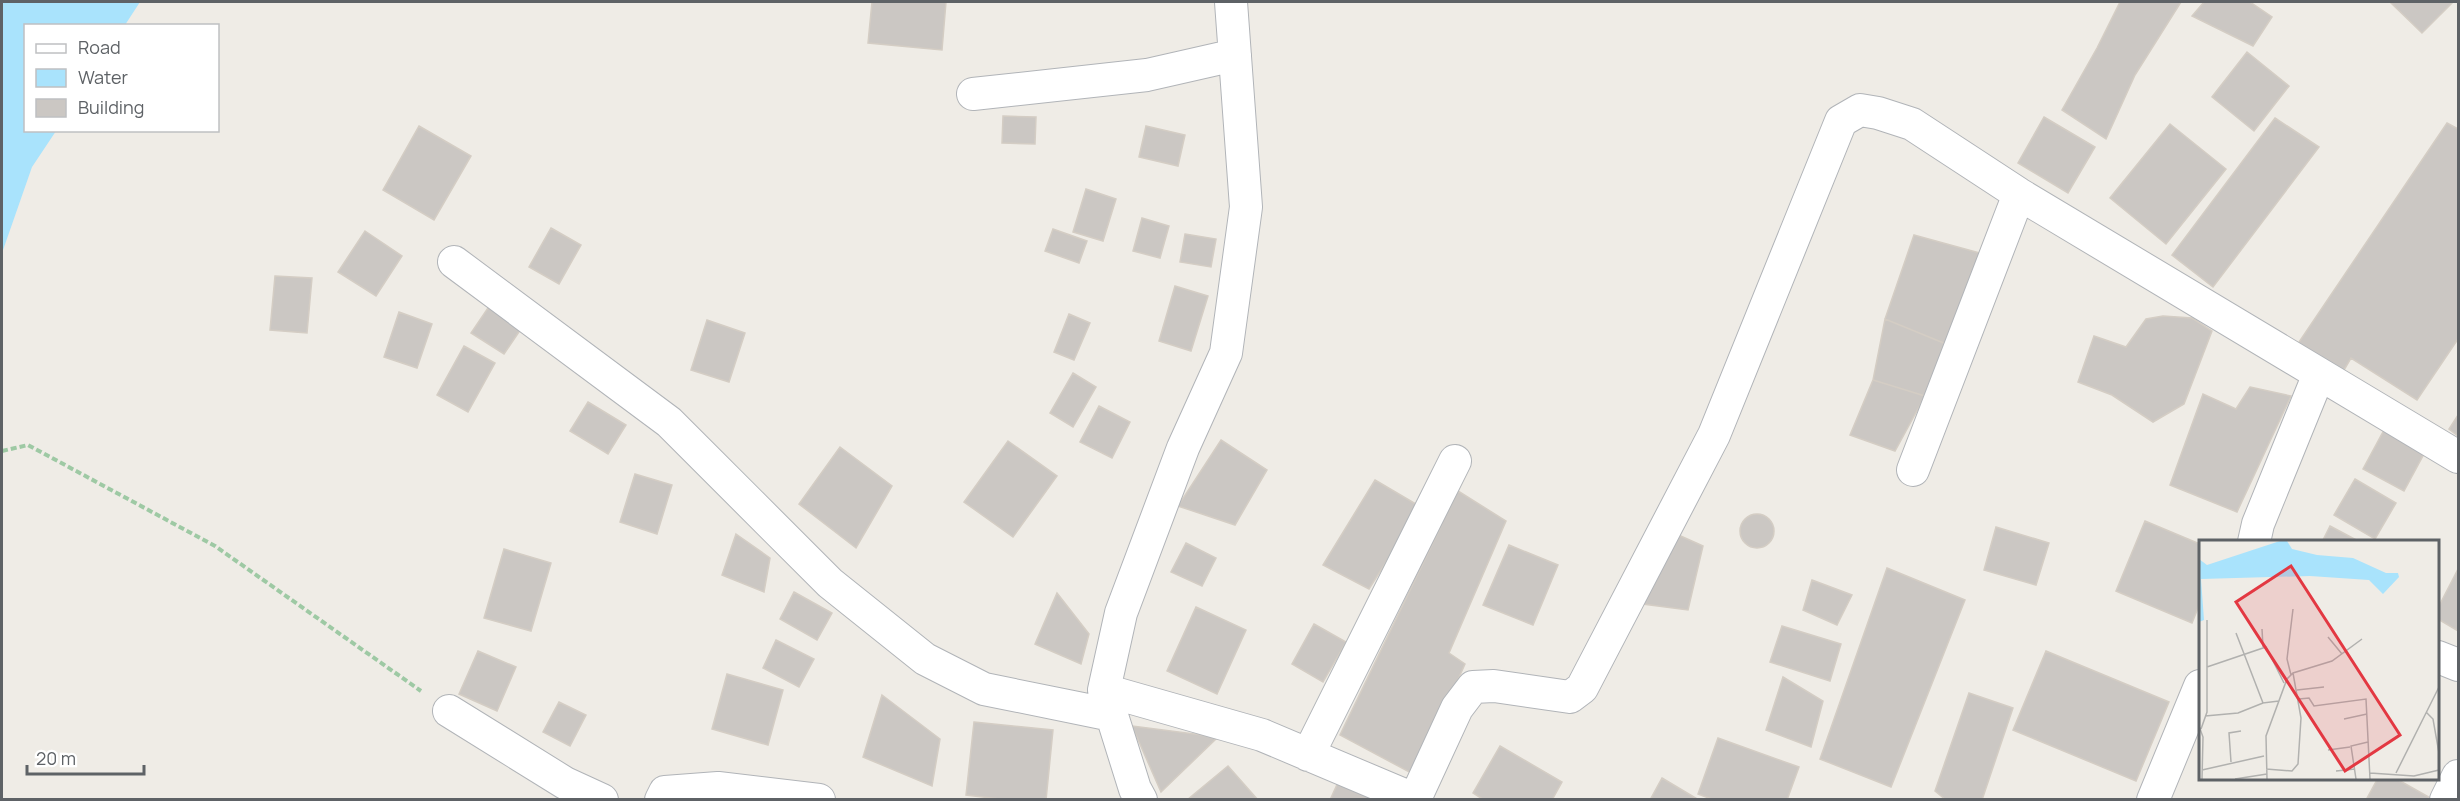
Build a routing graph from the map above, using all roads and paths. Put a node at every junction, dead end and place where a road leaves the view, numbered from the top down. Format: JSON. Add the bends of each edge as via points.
{"nodes":[{"id":1,"x":1231,"y":2,"type":"edge"},
{"id":2,"x":1235,"y":55,"type":"junction"},
{"id":3,"x":973,"y":94,"type":"dead end"},
{"id":4,"x":2019,"y":194,"type":"junction"},
{"id":5,"x":454,"y":262,"type":"dead end"},
{"id":6,"x":2319,"y":374,"type":"junction"},
{"id":7,"x":2,"y":451,"type":"edge"},
{"id":8,"x":2458,"y":456,"type":"edge"},
{"id":9,"x":1455,"y":461,"type":"dead end"},
{"id":10,"x":1913,"y":471,"type":"dead end"},
{"id":11,"x":2254,"y":540,"type":"edge"},
{"id":12,"x":2439,"y":657,"type":"edge"},
{"id":13,"x":2458,"y":665,"type":"edge"},
{"id":14,"x":2199,"y":688,"type":"edge"},
{"id":15,"x":1108,"y":702,"type":"junction"},
{"id":16,"x":450,"y":711,"type":"joint"},
{"id":17,"x":1308,"y":755,"type":"junction"},
{"id":18,"x":2458,"y":776,"type":"edge"},
{"id":19,"x":1416,"y":799,"type":"edge"},
{"id":20,"x":602,"y":800,"type":"edge"},
{"id":21,"x":661,"y":800,"type":"edge"},
{"id":22,"x":819,"y":800,"type":"edge"},
{"id":23,"x":1141,"y":800,"type":"edge"},
{"id":24,"x":2153,"y":800,"type":"edge"},
{"id":25,"x":2446,"y":800,"type":"edge"}],
"edges":[{"from":1,"to":2,"type":"street"},
{"from":2,"to":3,"type":"street","via":[[1147,75]]},
{"from":2,"to":15,"type":"street","via":[[1246,207],[1226,353],[1184,448],[1121,613]]},
{"from":4,"to":6,"type":"street"},
{"from":4,"to":10,"type":"street"},
{"from":4,"to":19,"type":"street","via":[[1912,124],[1860,110],[1841,121],[1714,435],[1582,688],[1570,697],[1494,686],[1473,687],[1457,708]]},
{"from":5,"to":15,"type":"street","via":[[669,422],[830,583],[925,658],[984,689]]},
{"from":6,"to":8,"type":"street"},
{"from":6,"to":11,"type":"street"},
{"from":7,"to":16,"type":"path","via":[[28,445],[215,546]]},
{"from":9,"to":17,"type":"street"},
{"from":12,"to":13,"type":"street"},
{"from":14,"to":24,"type":"street"},
{"from":15,"to":17,"type":"street","via":[[1262,735]]},
{"from":15,"to":23,"type":"street"},
{"from":16,"to":20,"type":"street","via":[[565,783]]},
{"from":17,"to":19,"type":"street"},
{"from":18,"to":25,"type":"street"},
{"from":21,"to":22,"type":"street","via":[[665,792],[718,788]]}]}
